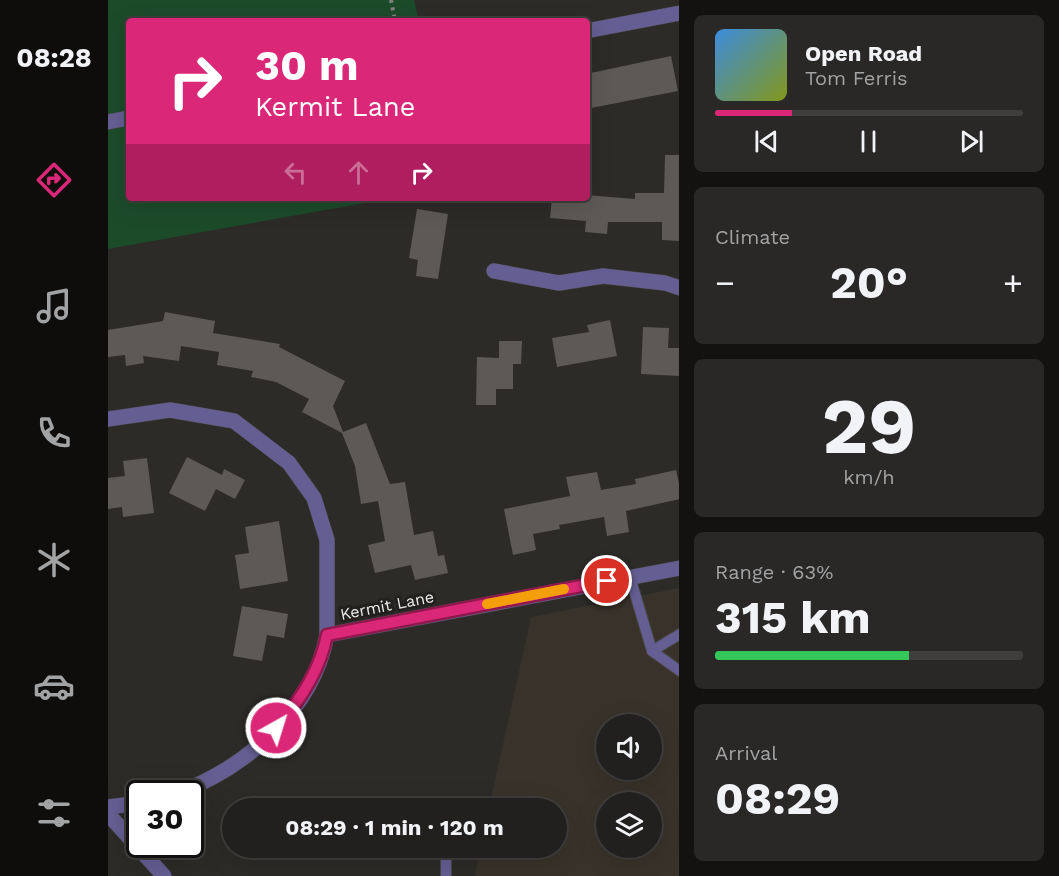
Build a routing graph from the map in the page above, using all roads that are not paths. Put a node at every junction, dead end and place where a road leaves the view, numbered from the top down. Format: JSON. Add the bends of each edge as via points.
{"nodes":[{"id":1,"x":679,"y":13,"type":"edge"},
{"id":2,"x":590,"y":30,"type":"edge"},
{"id":3,"x":126,"y":119,"type":"edge"},
{"id":4,"x":108,"y":122,"type":"edge"},
{"id":5,"x":494,"y":271,"type":"dead end"},
{"id":6,"x":679,"y":288,"type":"edge"},
{"id":7,"x":108,"y":419,"type":"edge"},
{"id":8,"x":679,"y":568,"type":"edge"},
{"id":9,"x":630,"y":577,"type":"junction"},
{"id":10,"x":327,"y":635,"type":"junction"},
{"id":11,"x":679,"y":635,"type":"edge"},
{"id":12,"x":652,"y":651,"type":"junction"},
{"id":13,"x":679,"y":670,"type":"edge"},
{"id":14,"x":204,"y":782,"type":"edge"},
{"id":15,"x":126,"y":805,"type":"edge"},
{"id":16,"x":108,"y":807,"type":"edge"},
{"id":17,"x":108,"y":813,"type":"edge"},
{"id":18,"x":446,"y":858,"type":"edge"},
{"id":19,"x":164,"y":876,"type":"edge"},
{"id":20,"x":446,"y":876,"type":"edge"}],
"edges":[{"from":1,"to":2,"type":"street"},
{"from":3,"to":4,"type":"street"},
{"from":5,"to":6,"type":"street","via":[[559,283],[603,276]]},
{"from":7,"to":10,"type":"street","via":[[170,410],[234,421],[289,463],[314,498],[327,540]]},
{"from":8,"to":9,"type":"street","name":"Kermit Lane"},
{"from":9,"to":10,"type":"street","name":"Kermit Lane"},
{"from":9,"to":12,"type":"lane"},
{"from":10,"to":14,"type":"street","name":"Kermit Lane","via":[[323,656],[307,687],[276,728],[251,752]]},
{"from":11,"to":12,"type":"lane"},
{"from":12,"to":13,"type":"lane"},
{"from":15,"to":16,"type":"street"},
{"from":17,"to":19,"type":"street"},
{"from":18,"to":20,"type":"lane"}]}
